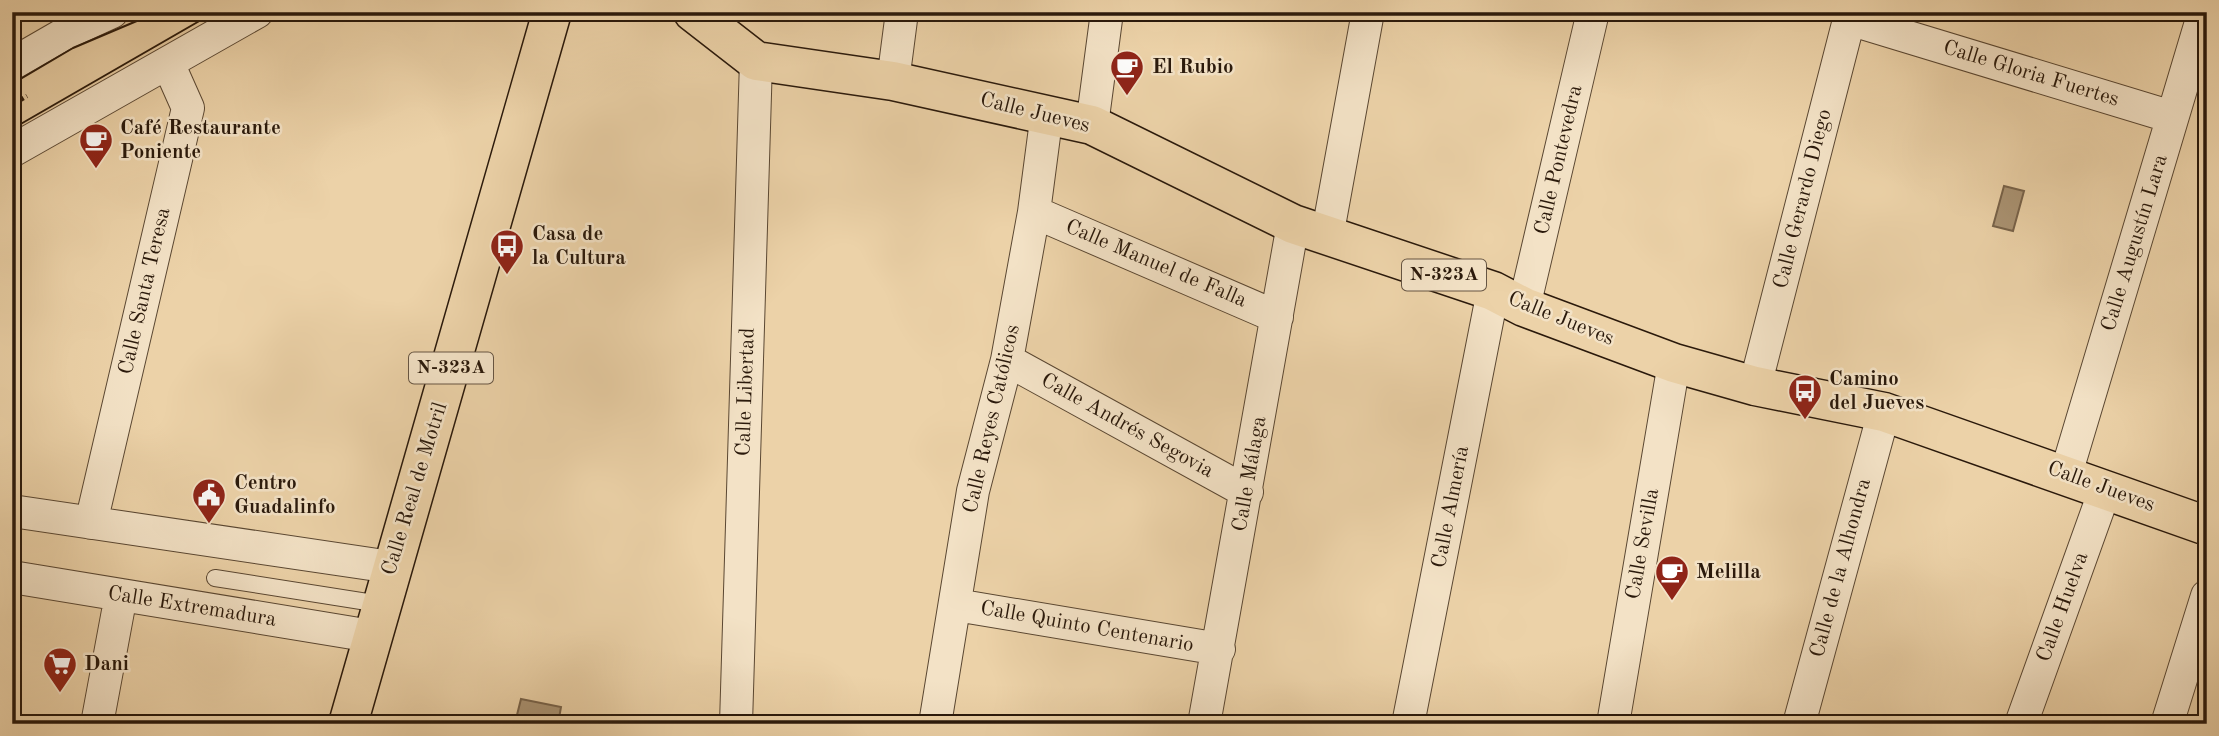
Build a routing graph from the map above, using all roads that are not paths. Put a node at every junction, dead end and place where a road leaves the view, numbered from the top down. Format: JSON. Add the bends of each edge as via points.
{"nodes":[{"id":1,"x":112,"y":12,"type":"edge"},
{"id":2,"x":257,"y":12,"type":"edge"},
{"id":3,"x":552,"y":12,"type":"edge"},
{"id":4,"x":693,"y":12,"type":"edge"},
{"id":5,"x":902,"y":12,"type":"edge"},
{"id":6,"x":1107,"y":12,"type":"edge"},
{"id":7,"x":1368,"y":12,"type":"edge"},
{"id":8,"x":1593,"y":12,"type":"edge"},
{"id":9,"x":2204,"y":12,"type":"edge"},
{"id":10,"x":1850,"y":15,"type":"edge"},
{"id":11,"x":755,"y":61,"type":"junction"},
{"id":12,"x":168,"y":63,"type":"junction"},
{"id":13,"x":12,"y":64,"type":"edge"},
{"id":14,"x":893,"y":81,"type":"junction"},
{"id":15,"x":1047,"y":114,"type":"junction"},
{"id":16,"x":2172,"y":117,"type":"junction"},
{"id":17,"x":1092,"y":125,"type":"junction"},
{"id":18,"x":12,"y":151,"type":"edge"},
{"id":19,"x":1034,"y":212,"type":"junction"},
{"id":20,"x":1310,"y":230,"type":"junction"},
{"id":21,"x":1509,"y":299,"type":"junction"},
{"id":22,"x":1277,"y":317,"type":"junction"},
{"id":23,"x":1007,"y":360,"type":"junction"},
{"id":24,"x":1674,"y":363,"type":"junction"},
{"id":25,"x":1755,"y":386,"type":"junction"},
{"id":26,"x":1884,"y":412,"type":"junction"},
{"id":27,"x":2066,"y":474,"type":"junction"},
{"id":28,"x":2105,"y":490,"type":"junction"},
{"id":29,"x":1247,"y":492,"type":"junction"},
{"id":30,"x":12,"y":511,"type":"edge"},
{"id":31,"x":91,"y":523,"type":"junction"},
{"id":32,"x":2207,"y":526,"type":"edge"},
{"id":33,"x":391,"y":567,"type":"junction"},
{"id":34,"x":12,"y":578,"type":"edge"},
{"id":35,"x":215,"y":578,"type":"dead end"},
{"id":36,"x":121,"y":595,"type":"junction"},
{"id":37,"x":2207,"y":596,"type":"edge"},
{"id":38,"x":956,"y":605,"type":"junction"},
{"id":39,"x":375,"y":620,"type":"junction"},
{"id":40,"x":1219,"y":649,"type":"junction"},
{"id":41,"x":97,"y":724,"type":"edge"},
{"id":42,"x":348,"y":724,"type":"edge"},
{"id":43,"x":736,"y":724,"type":"edge"},
{"id":44,"x":935,"y":724,"type":"edge"},
{"id":45,"x":1204,"y":724,"type":"edge"},
{"id":46,"x":1408,"y":724,"type":"edge"},
{"id":47,"x":1613,"y":724,"type":"edge"},
{"id":48,"x":1799,"y":724,"type":"edge"},
{"id":49,"x":2021,"y":724,"type":"edge"},
{"id":50,"x":2167,"y":724,"type":"edge"}],
"edges":[{"from":1,"to":13,"type":"street"},
{"from":2,"to":12,"type":"street"},
{"from":3,"to":33,"type":"main road","name":"Calle Real de Motril","number":"N-323A"},
{"from":4,"to":11,"type":"main road"},
{"from":5,"to":14,"type":"street"},
{"from":6,"to":17,"type":"street"},
{"from":7,"to":20,"type":"street","name":"Calle Málaga"},
{"from":8,"to":21,"type":"street","name":"Calle Pontevedra"},
{"from":9,"to":16,"type":"street","name":"Calle Augustín Lara"},
{"from":10,"to":16,"type":"street","name":"Calle Gloria Fuertes"},
{"from":10,"to":25,"type":"street","name":"Calle Gerardo Diego"},
{"from":11,"to":14,"type":"main road","name":"Calle Jueves","number":"N-323A"},
{"from":11,"to":43,"type":"street","name":"Calle Libertad"},
{"from":12,"to":18,"type":"street"},
{"from":12,"to":31,"type":"street","name":"Calle Santa Teresa","via":[[188,108]]},
{"from":14,"to":15,"type":"main road","name":"Calle Jueves","number":"N-323A"},
{"from":15,"to":17,"type":"main road","name":"Calle Jueves","number":"N-323A"},
{"from":15,"to":19,"type":"street","name":"Calle Reyes Católicos"},
{"from":16,"to":27,"type":"street","name":"Calle Augustín Lara"},
{"from":17,"to":20,"type":"main road","name":"Calle Jueves","number":"N-323A"},
{"from":19,"to":22,"type":"street","name":"Calle Manuel de Falla"},
{"from":19,"to":23,"type":"street","name":"Calle Reyes Católicos"},
{"from":20,"to":21,"type":"main road","name":"Calle Jueves","number":"N-323A"},
{"from":20,"to":22,"type":"street","name":"Calle Málaga"},
{"from":21,"to":24,"type":"main road","name":"Calle Jueves","number":"N-323A"},
{"from":21,"to":46,"type":"street","name":"Calle Almería"},
{"from":22,"to":29,"type":"street","name":"Calle Málaga"},
{"from":23,"to":29,"type":"street","name":"Calle Andrés Segovia"},
{"from":23,"to":38,"type":"street","name":"Calle Reyes Católicos","via":[[973,491]]},
{"from":24,"to":25,"type":"main road","name":"Calle Jueves","number":"N-323A"},
{"from":24,"to":47,"type":"street","name":"Calle Sevilla"},
{"from":25,"to":26,"type":"main road","name":"Calle Jueves","number":"N-323A"},
{"from":26,"to":27,"type":"main road","name":"Calle Jueves","number":"N-323A"},
{"from":26,"to":48,"type":"street","name":"Calle de la Alhondra"},
{"from":27,"to":28,"type":"main road","name":"Calle Jueves","number":"N-323A"},
{"from":28,"to":32,"type":"main road","name":"Calle Jueves","number":"N-323A"},
{"from":28,"to":49,"type":"street","name":"Calle Huelva"},
{"from":29,"to":40,"type":"street","name":"Calle Málaga"},
{"from":30,"to":31,"type":"street"},
{"from":31,"to":33,"type":"street"},
{"from":33,"to":39,"type":"main road","name":"Calle Real de Motril","number":"N-323A"},
{"from":34,"to":36,"type":"street","name":"Calle Extremadura"},
{"from":35,"to":39,"type":"lane"},
{"from":36,"to":39,"type":"street","name":"Calle Extremadura"},
{"from":36,"to":41,"type":"street"},
{"from":37,"to":50,"type":"street"},
{"from":38,"to":40,"type":"street","name":"Calle Quinto Centenario"},
{"from":38,"to":44,"type":"street","name":"Calle Reyes Católicos"},
{"from":39,"to":42,"type":"main road","name":"Calle Real de Motril","number":"N-323A"},
{"from":40,"to":45,"type":"street","name":"Calle Málaga"}]}
